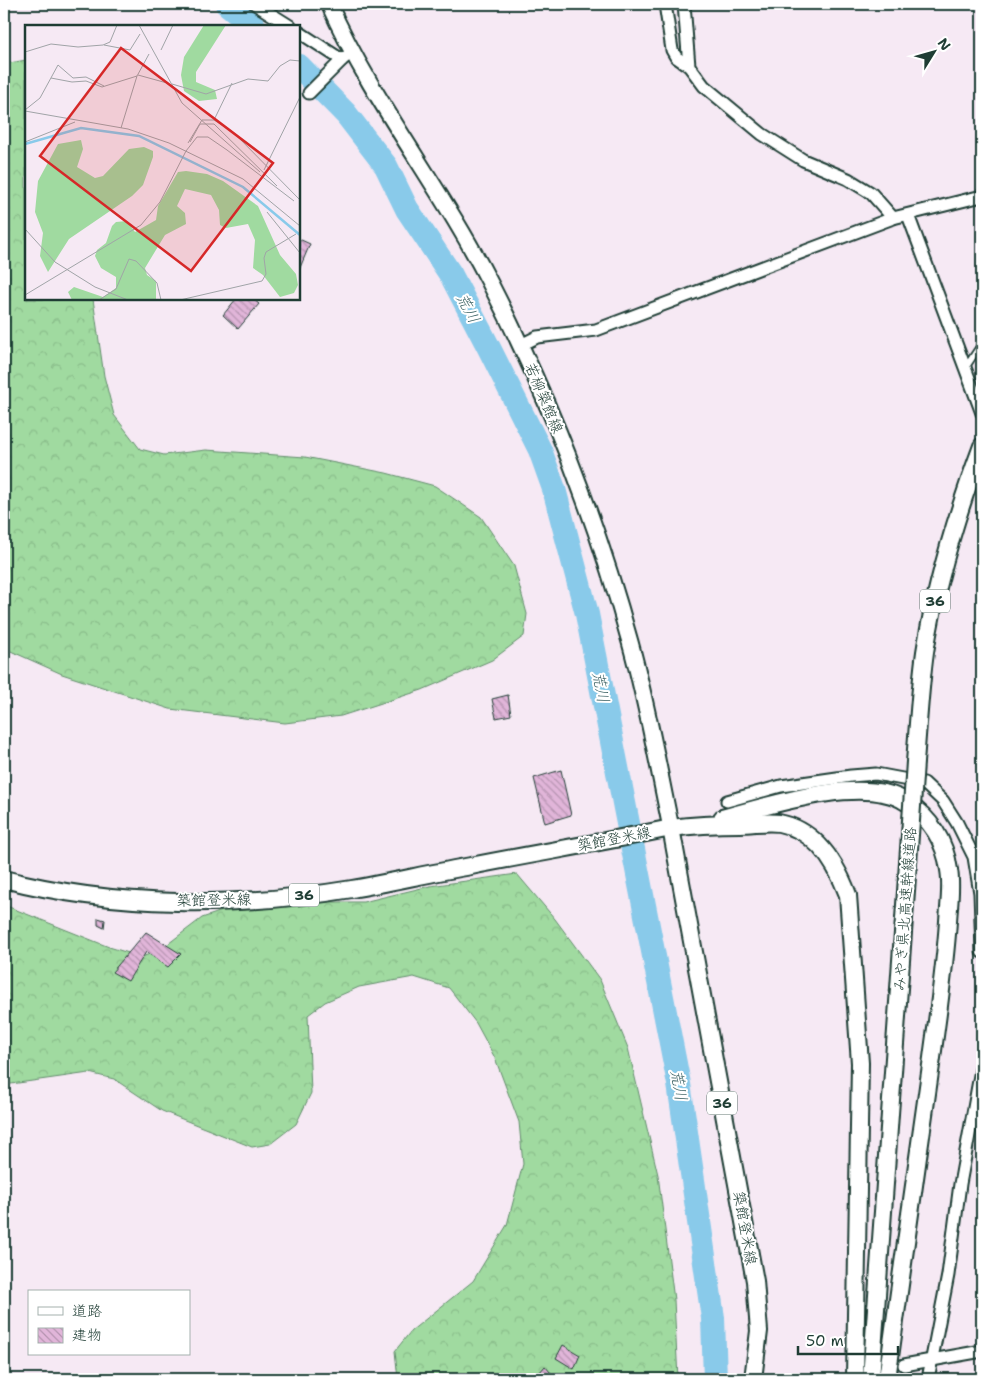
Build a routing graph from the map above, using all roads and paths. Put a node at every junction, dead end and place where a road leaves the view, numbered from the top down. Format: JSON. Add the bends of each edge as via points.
{"nodes":[{"id":1,"x":255,"y":4,"type":"edge"},
{"id":2,"x":329,"y":4,"type":"edge"},
{"id":3,"x":665,"y":4,"type":"edge"},
{"id":4,"x":684,"y":4,"type":"edge"},
{"id":5,"x":288,"y":25,"type":"edge"},
{"id":6,"x":300,"y":33,"type":"edge"},
{"id":7,"x":343,"y":60,"type":"junction"},
{"id":8,"x":689,"y":66,"type":"junction"},
{"id":9,"x":309,"y":93,"type":"dead end"},
{"id":10,"x":982,"y":196,"type":"edge"},
{"id":11,"x":908,"y":215,"type":"junction"},
{"id":12,"x":893,"y":218,"type":"junction"},
{"id":13,"x":982,"y":343,"type":"edge"},
{"id":14,"x":521,"y":345,"type":"junction"},
{"id":15,"x":966,"y":367,"type":"junction"},
{"id":16,"x":982,"y":413,"type":"edge"},
{"id":17,"x":982,"y":446,"type":"edge"},
{"id":18,"x":727,"y":801,"type":"dead end"},
{"id":19,"x":698,"y":825,"type":"junction"},
{"id":20,"x":671,"y":828,"type":"junction"},
{"id":21,"x":978,"y":856,"type":"edge"},
{"id":22,"x":4,"y":879,"type":"edge"},
{"id":23,"x":982,"y":952,"type":"edge"},
{"id":24,"x":982,"y":1064,"type":"edge"},
{"id":25,"x":982,"y":1351,"type":"edge"},
{"id":26,"x":930,"y":1361,"type":"junction"},
{"id":27,"x":904,"y":1365,"type":"tunnel mouth"},
{"id":28,"x":753,"y":1379,"type":"edge"},
{"id":29,"x":855,"y":1379,"type":"edge"},
{"id":30,"x":871,"y":1379,"type":"edge"},
{"id":31,"x":887,"y":1379,"type":"edge"},
{"id":32,"x":928,"y":1379,"type":"edge"}],
"edges":[{"from":1,"to":5,"type":"street"},
{"from":2,"to":7,"type":"main road","name":"若柳築館線"},
{"from":3,"to":8,"type":"street","via":[[672,50]]},
{"from":4,"to":8,"type":"street"},
{"from":6,"to":7,"type":"street"},
{"from":7,"to":9,"type":"street"},
{"from":7,"to":14,"type":"main road","name":"若柳築館線","via":[[450,211]]},
{"from":8,"to":12,"type":"street","via":[[704,86],[762,134],[803,160],[848,179],[871,193]]},
{"from":10,"to":11,"type":"street"},
{"from":11,"to":12,"type":"street"},
{"from":11,"to":15,"type":"street"},
{"from":12,"to":14,"type":"street","via":[[596,330],[537,337]]},
{"from":13,"to":15,"type":"lane"},
{"from":14,"to":20,"type":"main road","name":"若柳築館線","via":[[592,519],[614,589],[643,693]]},
{"from":15,"to":16,"type":"street"},
{"from":17,"to":30,"type":"main road","name":"みやぎ県北高速幹線道路","number":"36","bridge":true,"via":[[960,508],[925,652]]},
{"from":18,"to":21,"type":"street","via":[[781,786],[850,776],[876,774],[924,783],[943,801]]},
{"from":19,"to":20,"type":"main road"},
{"from":19,"to":29,"type":"main road","via":[[779,823],[803,832],[824,850],[840,872],[848,895],[860,1063]]},
{"from":19,"to":31,"type":"main road","via":[[781,802],[845,791],[868,791],[890,794],[905,801],[924,816],[944,848],[950,891],[945,965]]},
{"from":20,"to":22,"type":"main road","name":"築館登米線","number":"36","via":[[351,889],[260,900],[118,899],[45,889]]},
{"from":20,"to":28,"type":"main road","name":"築館登米線","number":"36","via":[[755,1281],[759,1332]]},
{"from":21,"to":23,"type":"street"},
{"from":24,"to":26,"type":"street","via":[[960,1184],[948,1275]]},
{"from":25,"to":26,"type":"street"},
{"from":26,"to":27,"type":"street"},
{"from":26,"to":32,"type":"street"}]}
